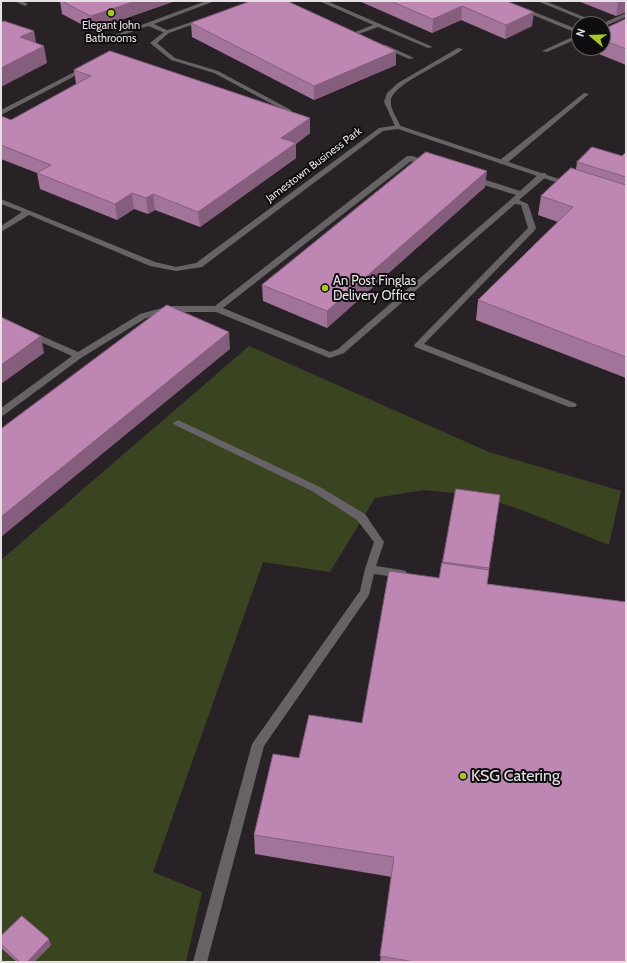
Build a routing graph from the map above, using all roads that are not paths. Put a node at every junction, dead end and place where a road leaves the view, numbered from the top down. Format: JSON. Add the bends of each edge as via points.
{"nodes":[{"id":1,"x":17,"y":1,"type":"edge"},
{"id":2,"x":212,"y":1,"type":"edge"},
{"id":3,"x":322,"y":1,"type":"edge"},
{"id":4,"x":502,"y":1,"type":"edge"},
{"id":5,"x":540,"y":1,"type":"edge"},
{"id":6,"x":24,"y":4,"type":"dead end"},
{"id":7,"x":626,"y":15,"type":"edge"},
{"id":8,"x":578,"y":16,"type":"edge"},
{"id":9,"x":211,"y":17,"type":"edge"},
{"id":10,"x":611,"y":22,"type":"edge"},
{"id":11,"x":149,"y":24,"type":"junction"},
{"id":12,"x":379,"y":25,"type":"junction"},
{"id":13,"x":571,"y":29,"type":"edge"},
{"id":14,"x":350,"y":30,"type":"edge"},
{"id":15,"x":167,"y":32,"type":"junction"},
{"id":16,"x":357,"y":33,"type":"junction"},
{"id":17,"x":364,"y":36,"type":"edge"},
{"id":18,"x":571,"y":40,"type":"edge"},
{"id":19,"x":101,"y":42,"type":"dead end"},
{"id":20,"x":377,"y":42,"type":"edge"},
{"id":21,"x":430,"y":47,"type":"dead end"},
{"id":22,"x":460,"y":49,"type":"dead end"},
{"id":23,"x":545,"y":51,"type":"dead end"},
{"id":24,"x":411,"y":58,"type":"dead end"},
{"id":25,"x":86,"y":68,"type":"edge"},
{"id":26,"x":586,"y":94,"type":"dead end"},
{"id":27,"x":289,"y":111,"type":"edge"},
{"id":28,"x":1,"y":113,"type":"edge"},
{"id":29,"x":398,"y":127,"type":"junction"},
{"id":30,"x":503,"y":162,"type":"junction"},
{"id":31,"x":440,"y":167,"type":"edge"},
{"id":32,"x":543,"y":175,"type":"junction"},
{"id":33,"x":470,"y":177,"type":"edge"},
{"id":34,"x":581,"y":187,"type":"edge"},
{"id":35,"x":522,"y":194,"type":"junction"},
{"id":36,"x":1,"y":201,"type":"edge"},
{"id":37,"x":514,"y":201,"type":"junction"},
{"id":38,"x":28,"y":212,"type":"junction"},
{"id":39,"x":1,"y":230,"type":"edge"},
{"id":40,"x":218,"y":309,"type":"junction"},
{"id":41,"x":22,"y":330,"type":"edge"},
{"id":42,"x":78,"y":356,"type":"junction"},
{"id":43,"x":572,"y":405,"type":"dead end"},
{"id":44,"x":1,"y":413,"type":"edge"},
{"id":45,"x":178,"y":423,"type":"dead end"},
{"id":46,"x":370,"y":569,"type":"junction"},
{"id":47,"x":416,"y":576,"type":"edge"},
{"id":48,"x":200,"y":962,"type":"edge"}],
"edges":[{"from":1,"to":6,"type":"street"},
{"from":2,"to":11,"type":"street"},
{"from":3,"to":12,"type":"street"},
{"from":4,"to":13,"type":"street"},
{"from":5,"to":8,"type":"street"},
{"from":7,"to":10,"type":"street"},
{"from":9,"to":15,"type":"street"},
{"from":11,"to":15,"type":"street"},
{"from":11,"to":19,"type":"street"},
{"from":12,"to":16,"type":"street"},
{"from":12,"to":21,"type":"street"},
{"from":14,"to":16,"type":"street"},
{"from":15,"to":27,"type":"street","via":[[153,43],[173,59],[216,72]]},
{"from":16,"to":17,"type":"street"},
{"from":18,"to":23,"type":"street"},
{"from":20,"to":24,"type":"street"},
{"from":22,"to":29,"type":"street","via":[[400,84],[389,94],[388,102]]},
{"from":25,"to":28,"type":"street"},
{"from":26,"to":30,"type":"street"},
{"from":29,"to":30,"type":"street"},
{"from":29,"to":38,"type":"street","name":"Jamestown Business Park","via":[[382,129],[199,265],[176,269],[153,264]]},
{"from":30,"to":32,"type":"street"},
{"from":31,"to":40,"type":"street","via":[[410,158]]},
{"from":32,"to":34,"type":"street"},
{"from":32,"to":35,"type":"street"},
{"from":33,"to":35,"type":"street"},
{"from":35,"to":37,"type":"street"},
{"from":36,"to":38,"type":"street","name":"Jamestown Business Park"},
{"from":37,"to":40,"type":"street","via":[[341,351],[330,355]]},
{"from":37,"to":43,"type":"street","via":[[524,204],[532,228],[418,345]]},
{"from":38,"to":39,"type":"street"},
{"from":40,"to":42,"type":"street","via":[[169,309],[143,316]]},
{"from":41,"to":42,"type":"street"},
{"from":42,"to":44,"type":"street"},
{"from":45,"to":46,"type":"street","via":[[316,489],[361,517],[379,542]]},
{"from":46,"to":47,"type":"street"},
{"from":46,"to":48,"type":"street","via":[[365,592],[258,744]]}]}
